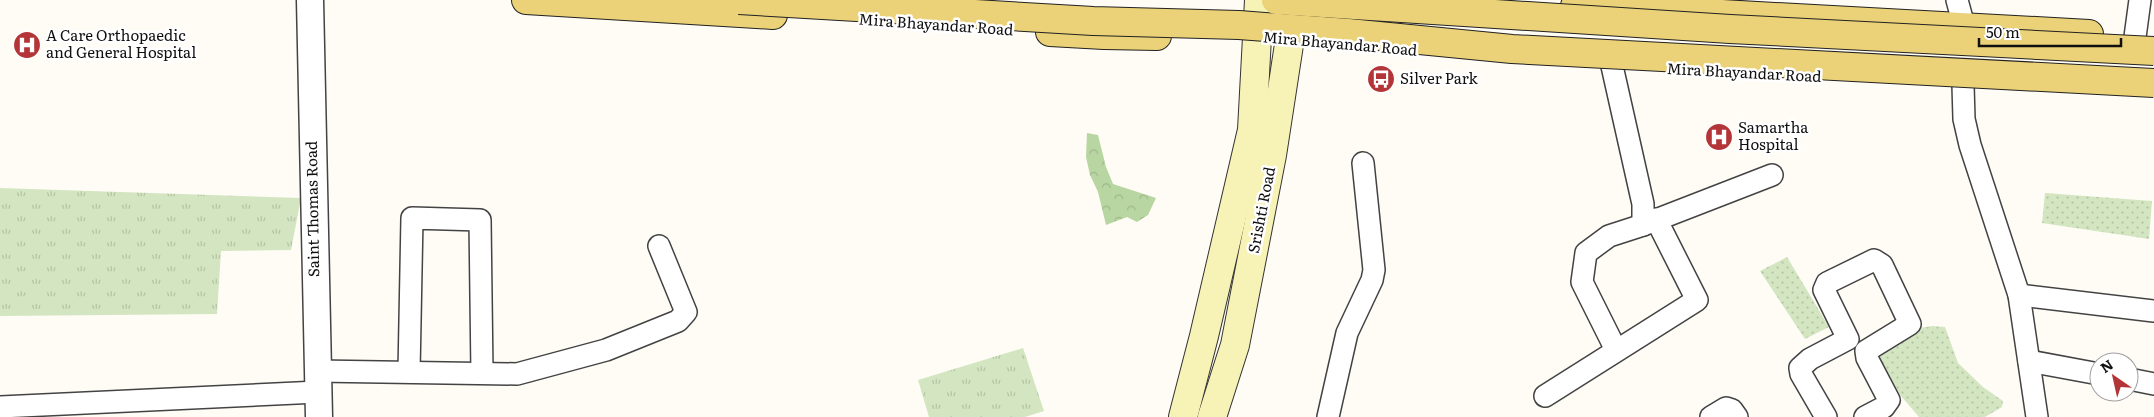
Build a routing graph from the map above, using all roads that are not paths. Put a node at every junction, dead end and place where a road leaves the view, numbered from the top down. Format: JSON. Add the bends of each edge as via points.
{"nodes":[{"id":1,"x":310,"y":0,"type":"edge"},
{"id":2,"x":526,"y":0,"type":"edge"},
{"id":3,"x":739,"y":0,"type":"edge"},
{"id":4,"x":1258,"y":0,"type":"edge"},
{"id":5,"x":1276,"y":0,"type":"edge"},
{"id":6,"x":1294,"y":0,"type":"edge"},
{"id":7,"x":1489,"y":0,"type":"edge"},
{"id":8,"x":1957,"y":0,"type":"edge"},
{"id":9,"x":2140,"y":0,"type":"edge"},
{"id":10,"x":1964,"y":26,"type":"junction"},
{"id":11,"x":1258,"y":36,"type":"junction"},
{"id":12,"x":1290,"y":38,"type":"junction"},
{"id":13,"x":2148,"y":42,"type":"edge"},
{"id":14,"x":1612,"y":66,"type":"junction"},
{"id":15,"x":2154,"y":83,"type":"edge"},
{"id":16,"x":1963,"y":85,"type":"junction"},
{"id":17,"x":2154,"y":96,"type":"edge"},
{"id":18,"x":1363,"y":164,"type":"dead end"},
{"id":19,"x":1772,"y":175,"type":"dead end"},
{"id":20,"x":1649,"y":222,"type":"junction"},
{"id":21,"x":659,"y":246,"type":"dead end"},
{"id":22,"x":2019,"y":295,"type":"junction"},
{"id":23,"x":2154,"y":307,"type":"edge"},
{"id":24,"x":1204,"y":336,"type":"junction"},
{"id":25,"x":1235,"y":345,"type":"junction"},
{"id":26,"x":1616,"y":350,"type":"junction"},
{"id":27,"x":2029,"y":361,"type":"junction"},
{"id":28,"x":409,"y":372,"type":"junction"},
{"id":29,"x":2089,"y":372,"type":"edge"},
{"id":30,"x":482,"y":373,"type":"junction"},
{"id":31,"x":2139,"y":381,"type":"edge"},
{"id":32,"x":2154,"y":384,"type":"edge"},
{"id":33,"x":318,"y":393,"type":"edge"},
{"id":34,"x":1545,"y":396,"type":"dead end"},
{"id":35,"x":0,"y":407,"type":"edge"},
{"id":36,"x":1182,"y":417,"type":"edge"},
{"id":37,"x":1212,"y":417,"type":"edge"},
{"id":38,"x":1328,"y":417,"type":"edge"},
{"id":39,"x":1711,"y":417,"type":"edge"},
{"id":40,"x":1737,"y":417,"type":"edge"},
{"id":41,"x":1826,"y":417,"type":"edge"},
{"id":42,"x":1866,"y":417,"type":"edge"},
{"id":43,"x":2037,"y":417,"type":"edge"}],
"edges":[{"from":1,"to":33,"type":"street","name":"Saint Thomas Road"},
{"from":2,"to":11,"type":"main road","name":"Mira Bhayandar Road","via":[[1104,36]]},
{"from":3,"to":15,"type":"main road","bridge":true,"via":[[1093,21],[1239,25],[1512,49]]},
{"from":4,"to":11,"type":"main road","name":"Srishti Road"},
{"from":5,"to":13,"type":"main road","bridge":true,"via":[[1730,29]]},
{"from":6,"to":12,"type":"main road","name":"Srishti Road"},
{"from":7,"to":10,"type":"main road"},
{"from":8,"to":10,"type":"street"},
{"from":9,"to":13,"type":"street"},
{"from":10,"to":13,"type":"main road"},
{"from":11,"to":12,"type":"main road","name":"Mira Bhayandar Road"},
{"from":11,"to":24,"type":"main road","name":"Srishti Road","via":[[1252,130]]},
{"from":12,"to":14,"type":"main road","name":"Mira Bhayandar Road","via":[[1505,60]]},
{"from":12,"to":25,"type":"main road","name":"Srishti Road","via":[[1272,155]]},
{"from":14,"to":16,"type":"main road","name":"Mira Bhayandar Road"},
{"from":14,"to":20,"type":"street"},
{"from":16,"to":17,"type":"main road","name":"Mira Bhayandar Road"},
{"from":16,"to":22,"type":"street","via":[[1964,119],[1970,145]]},
{"from":18,"to":38,"type":"street","via":[[1374,270],[1347,333]]},
{"from":19,"to":20,"type":"street"},
{"from":20,"to":26,"type":"street","via":[[1609,236],[1586,253],[1582,282]]},
{"from":20,"to":26,"type":"street","via":[[1697,300]]},
{"from":21,"to":30,"type":"street","via":[[686,312],[678,322],[606,350],[518,374]]},
{"from":22,"to":23,"type":"street"},
{"from":22,"to":27,"type":"street"},
{"from":24,"to":25,"type":"main road"},
{"from":24,"to":36,"type":"main road","name":"Srishti Road"},
{"from":25,"to":37,"type":"main road","name":"Srishti Road"},
{"from":26,"to":34,"type":"street"},
{"from":27,"to":29,"type":"street"},
{"from":27,"to":43,"type":"street"},
{"from":28,"to":30,"type":"street"},
{"from":28,"to":30,"type":"street","via":[[412,218],[480,220]]},
{"from":28,"to":33,"type":"street"},
{"from":31,"to":32,"type":"street"},
{"from":33,"to":35,"type":"street"},
{"from":39,"to":40,"type":"street","via":[[1726,408]]},
{"from":41,"to":42,"type":"street","via":[[1800,368],[1810,359],[1848,339],[1824,290],[1827,283],[1874,260],[1882,265],[1910,324],[1866,351],[1890,400]]}]}
